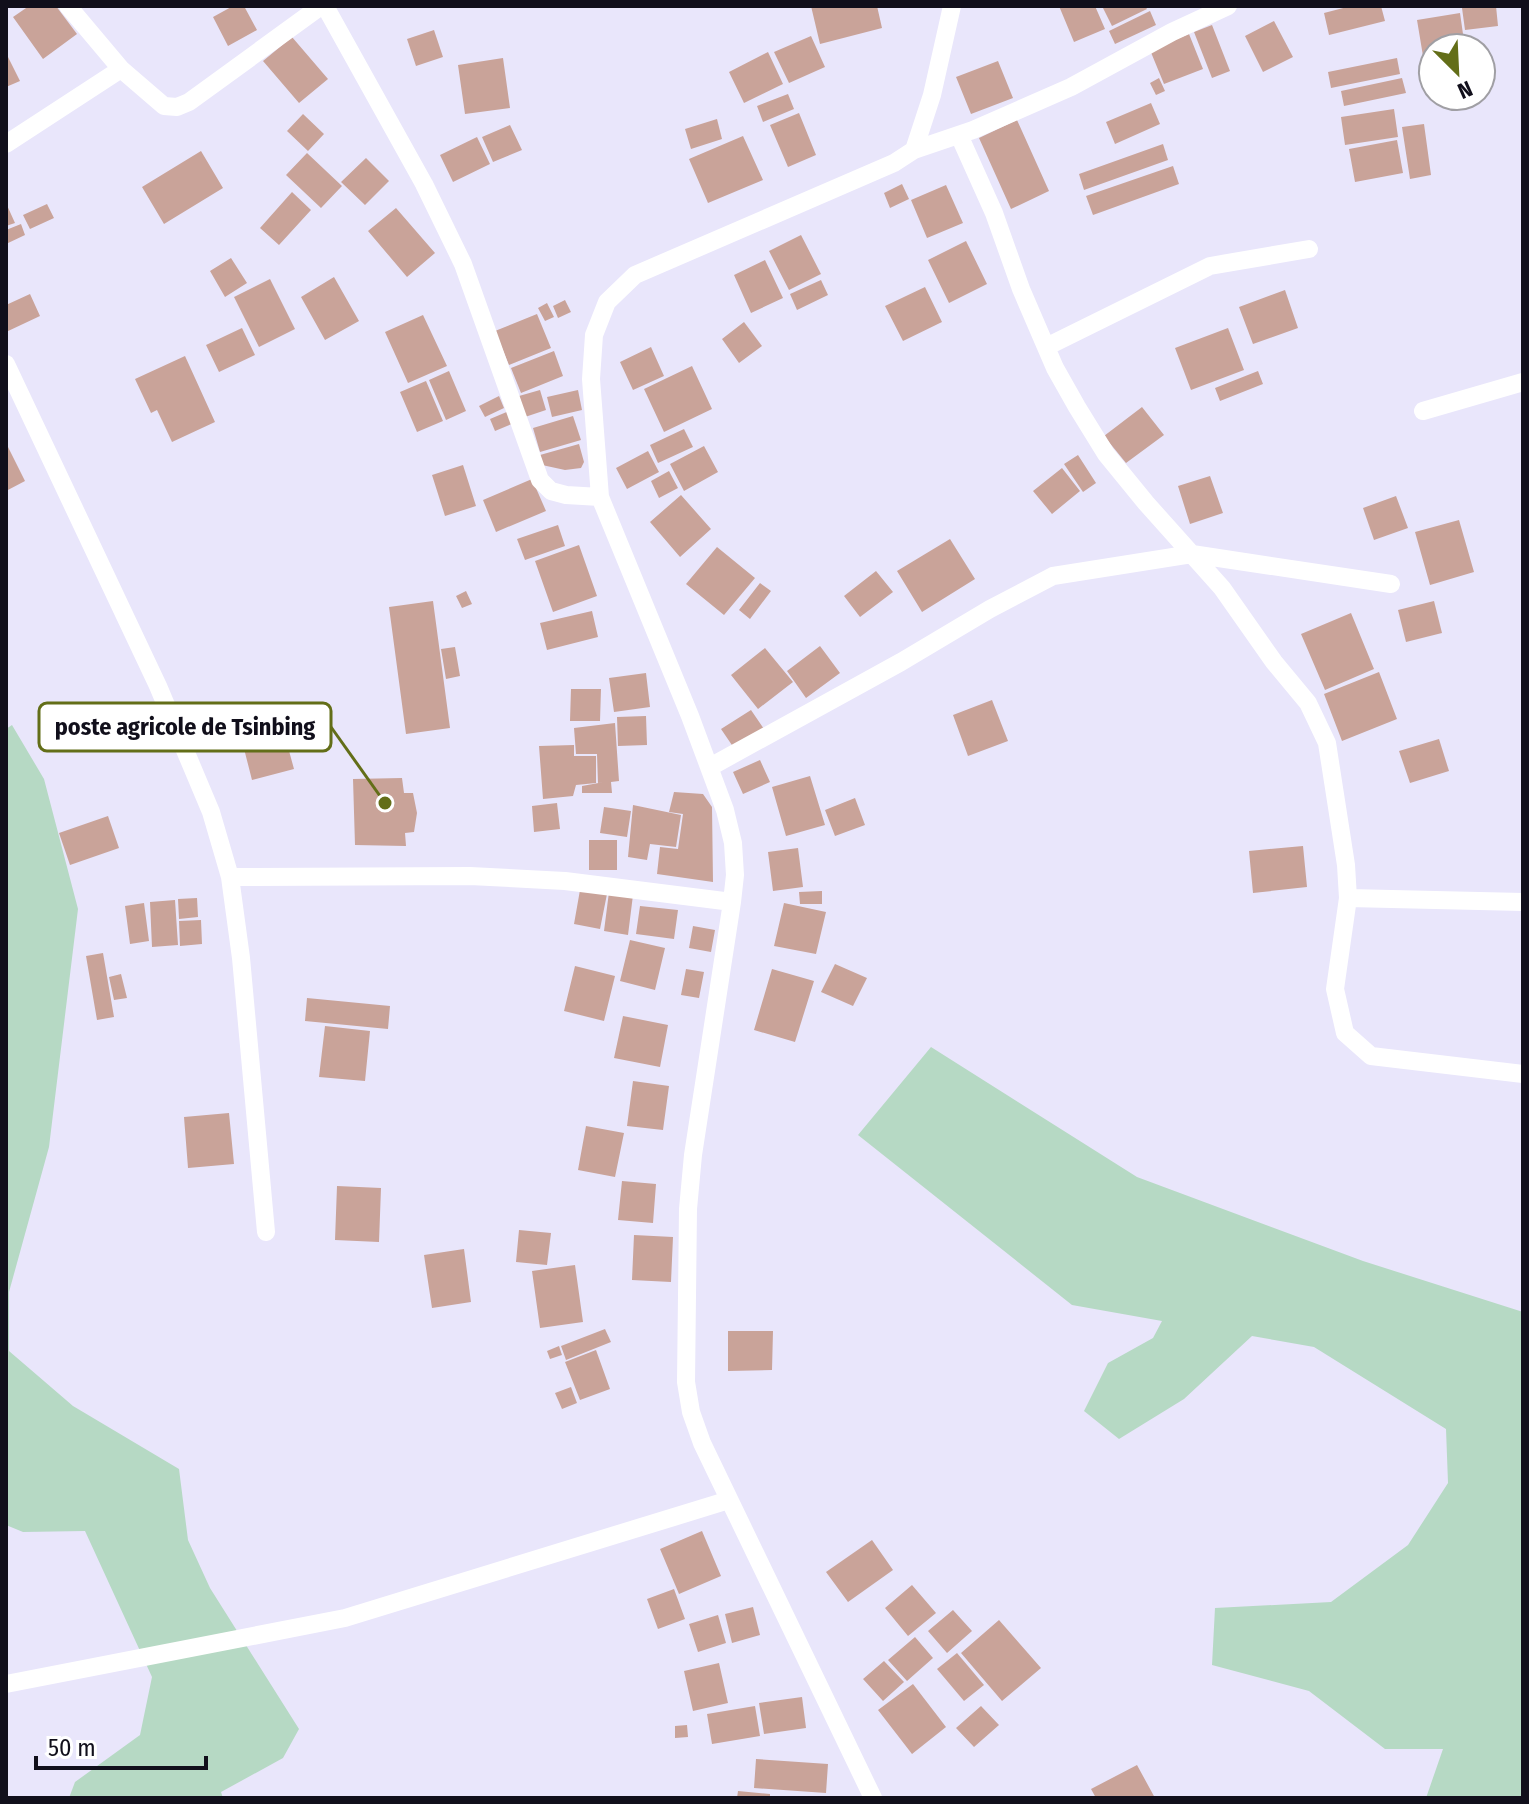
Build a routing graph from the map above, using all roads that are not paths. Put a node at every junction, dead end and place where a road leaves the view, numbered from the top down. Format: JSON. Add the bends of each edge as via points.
{"nodes":[{"id":1,"x":68,"y":6,"type":"edge"},
{"id":2,"x":323,"y":6,"type":"edge"},
{"id":3,"x":952,"y":6,"type":"edge"},
{"id":4,"x":1228,"y":6,"type":"edge"},
{"id":5,"x":121,"y":69,"type":"junction"},
{"id":6,"x":959,"y":135,"type":"junction"},
{"id":7,"x":6,"y":144,"type":"edge"},
{"id":8,"x":914,"y":150,"type":"junction"},
{"id":9,"x":1309,"y":249,"type":"dead end"},
{"id":10,"x":1046,"y":347,"type":"junction"},
{"id":11,"x":6,"y":364,"type":"edge"},
{"id":12,"x":1523,"y":382,"type":"edge"},
{"id":13,"x":1423,"y":411,"type":"dead end"},
{"id":14,"x":600,"y":497,"type":"junction"},
{"id":15,"x":1192,"y":554,"type":"junction"},
{"id":16,"x":1391,"y":584,"type":"dead end"},
{"id":17,"x":710,"y":767,"type":"junction"},
{"id":18,"x":230,"y":877,"type":"junction"},
{"id":19,"x":1348,"y":898,"type":"junction"},
{"id":20,"x":732,"y":902,"type":"junction"},
{"id":21,"x":1523,"y":902,"type":"edge"},
{"id":22,"x":1523,"y":1074,"type":"edge"},
{"id":23,"x":266,"y":1232,"type":"dead end"},
{"id":24,"x":729,"y":1500,"type":"junction"},
{"id":25,"x":6,"y":1684,"type":"edge"},
{"id":26,"x":873,"y":1798,"type":"edge"}],
"edges":[{"from":1,"to":5,"type":"street"},
{"from":2,"to":5,"type":"street","via":[[177,107],[164,106]]},
{"from":2,"to":14,"type":"street","via":[[463,264],[540,480],[551,491]]},
{"from":3,"to":8,"type":"street"},
{"from":4,"to":6,"type":"street","via":[[1071,87]]},
{"from":5,"to":7,"type":"street"},
{"from":6,"to":8,"type":"street"},
{"from":6,"to":10,"type":"street"},
{"from":8,"to":14,"type":"street","via":[[635,275],[607,302],[594,335],[591,379]]},
{"from":9,"to":10,"type":"street","via":[[1210,266]]},
{"from":10,"to":15,"type":"street","via":[[1106,454]]},
{"from":11,"to":18,"type":"street","via":[[158,686],[211,812]]},
{"from":12,"to":13,"type":"street"},
{"from":14,"to":17,"type":"street"},
{"from":15,"to":16,"type":"street"},
{"from":15,"to":17,"type":"street","via":[[1053,576]]},
{"from":15,"to":19,"type":"street","via":[[1308,703],[1327,743]]},
{"from":17,"to":20,"type":"street","via":[[733,843]]},
{"from":18,"to":20,"type":"street","via":[[470,876],[565,881]]},
{"from":18,"to":23,"type":"street"},
{"from":19,"to":21,"type":"street"},
{"from":19,"to":22,"type":"street","via":[[1335,989],[1345,1033],[1371,1056]]},
{"from":20,"to":24,"type":"street","via":[[690,1182],[686,1382],[702,1443]]},
{"from":24,"to":25,"type":"street","via":[[345,1618]]},
{"from":24,"to":26,"type":"street"}]}
